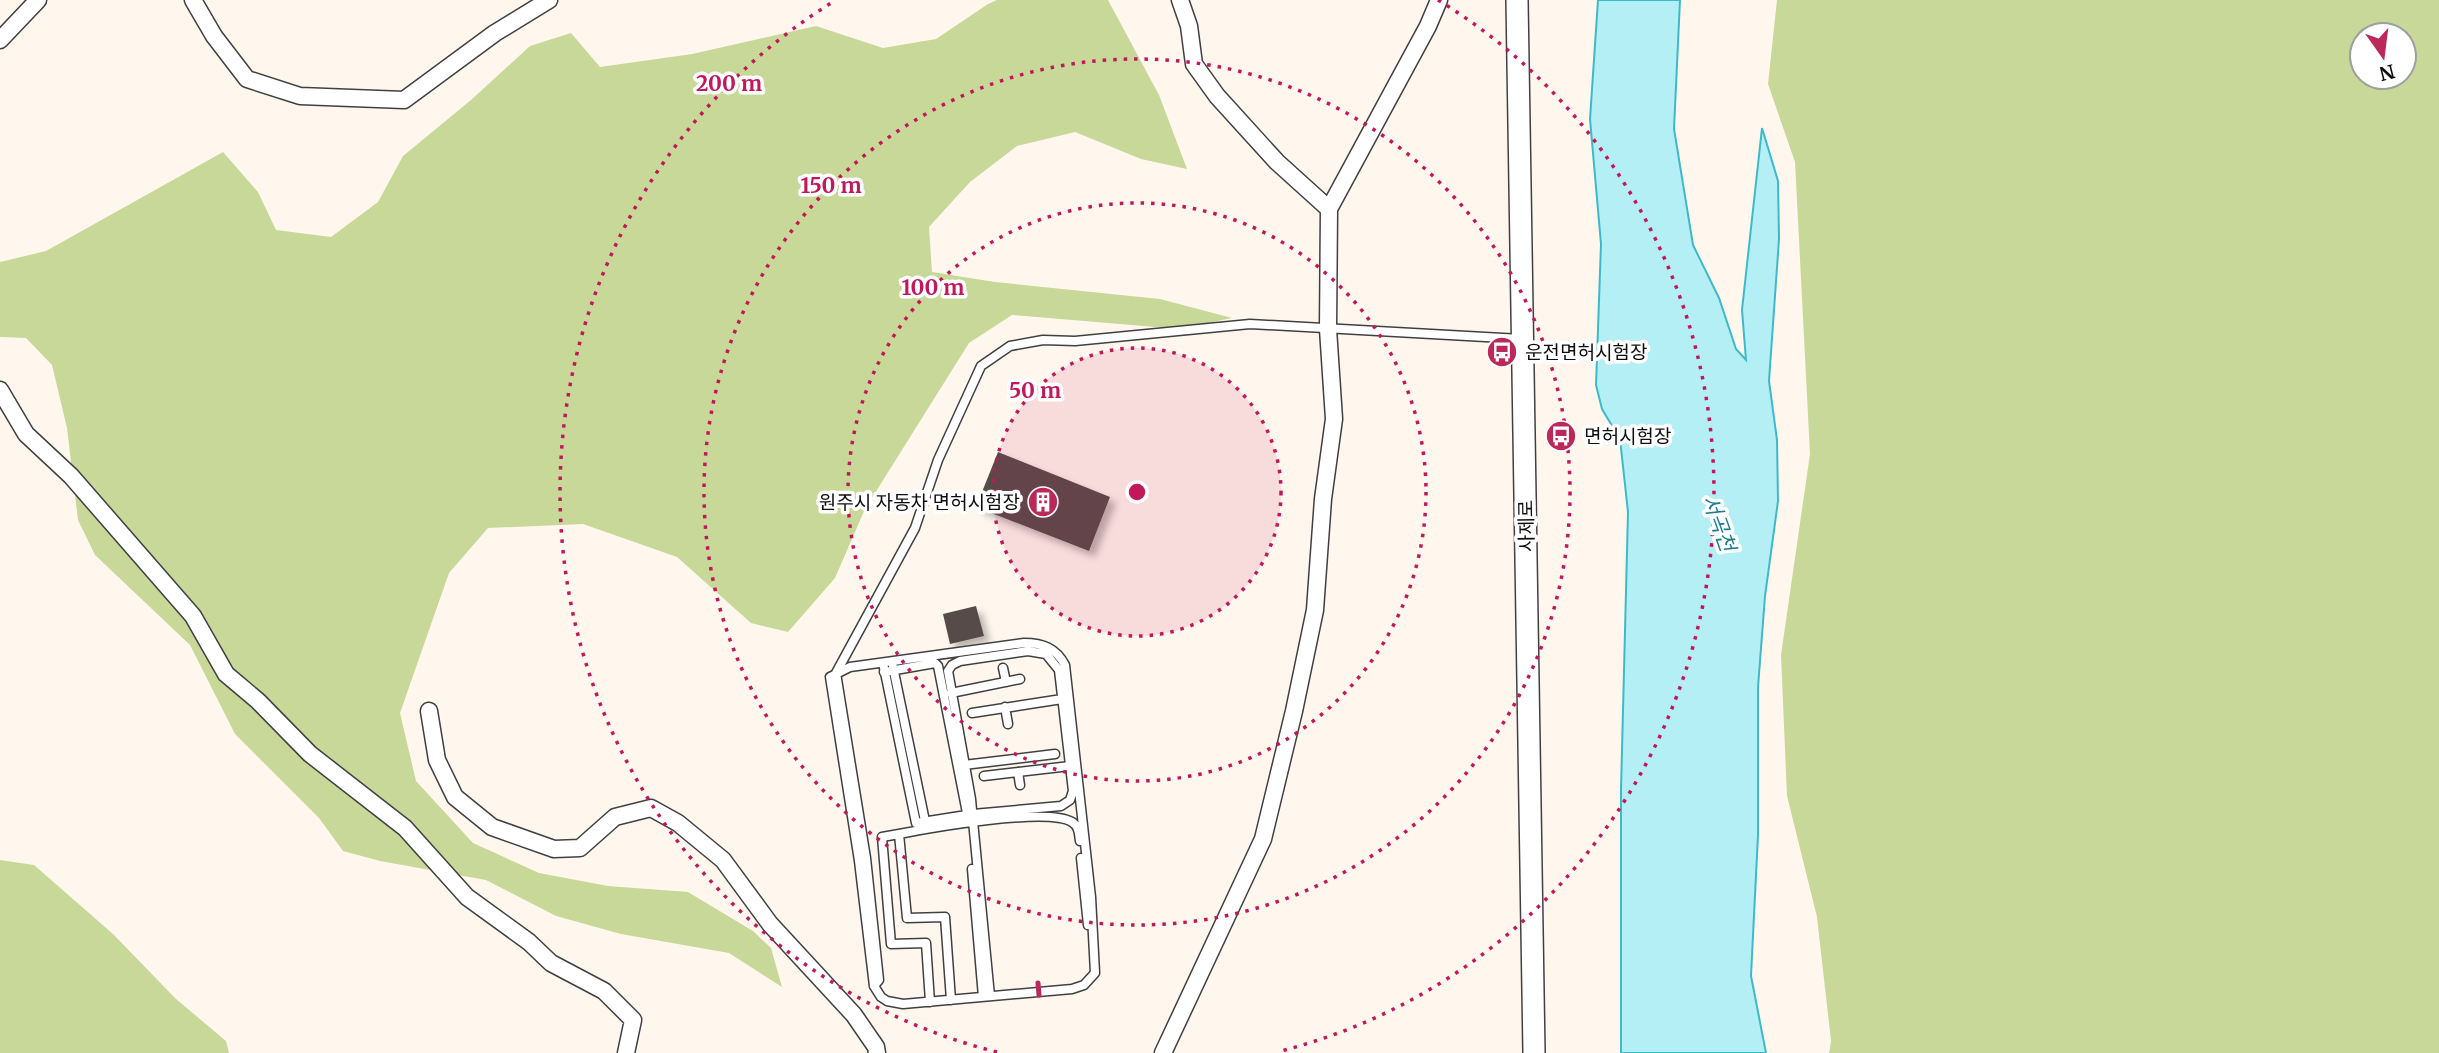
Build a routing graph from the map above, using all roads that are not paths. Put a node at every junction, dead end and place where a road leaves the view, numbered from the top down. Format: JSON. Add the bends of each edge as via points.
{"nodes":[{"id":1,"x":38,"y":0,"type":"edge"},
{"id":2,"x":193,"y":0,"type":"edge"},
{"id":3,"x":549,"y":0,"type":"edge"},
{"id":4,"x":1180,"y":0,"type":"edge"},
{"id":5,"x":1439,"y":0,"type":"edge"},
{"id":6,"x":1517,"y":0,"type":"edge"},
{"id":7,"x":0,"y":40,"type":"edge"},
{"id":8,"x":1329,"y":209,"type":"junction"},
{"id":9,"x":1328,"y":329,"type":"junction"},
{"id":10,"x":1524,"y":339,"type":"junction"},
{"id":11,"x":0,"y":390,"type":"edge"},
{"id":12,"x":888,"y":667,"type":"junction"},
{"id":13,"x":1003,"y":668,"type":"dead end"},
{"id":14,"x":834,"y":675,"type":"junction"},
{"id":15,"x":1020,"y":680,"type":"dead end"},
{"id":16,"x":1006,"y":682,"type":"junction"},
{"id":17,"x":951,"y":693,"type":"junction"},
{"id":18,"x":1062,"y":699,"type":"junction"},
{"id":19,"x":1005,"y":707,"type":"junction"},
{"id":20,"x":429,"y":711,"type":"dead end"},
{"id":21,"x":972,"y":713,"type":"dead end"},
{"id":22,"x":1009,"y":724,"type":"dead end"},
{"id":23,"x":1030,"y":746,"type":"dead end"},
{"id":24,"x":1055,"y":754,"type":"dead end"},
{"id":25,"x":1033,"y":756,"type":"junction"},
{"id":26,"x":964,"y":765,"type":"junction"},
{"id":27,"x":1070,"y":766,"type":"junction"},
{"id":28,"x":1018,"y":772,"type":"junction"},
{"id":29,"x":984,"y":776,"type":"dead end"},
{"id":30,"x":1020,"y":785,"type":"dead end"},
{"id":31,"x":971,"y":818,"type":"junction"},
{"id":32,"x":899,"y":834,"type":"junction"},
{"id":33,"x":986,"y":994,"type":"junction"},
{"id":34,"x":951,"y":1000,"type":"junction"},
{"id":35,"x":930,"y":1002,"type":"junction"},
{"id":36,"x":626,"y":1053,"type":"edge"},
{"id":37,"x":877,"y":1053,"type":"edge"},
{"id":38,"x":1163,"y":1053,"type":"edge"},
{"id":39,"x":1534,"y":1053,"type":"edge"}],
"edges":[{"from":1,"to":7,"type":"street"},
{"from":2,"to":3,"type":"street","via":[[247,79],[300,96],[404,100]]},
{"from":4,"to":8,"type":"street","via":[[1194,64],[1276,162]]},
{"from":5,"to":8,"type":"street"},
{"from":6,"to":10,"type":"street","name":"사제로"},
{"from":8,"to":9,"type":"street"},
{"from":9,"to":10,"type":"lane"},
{"from":9,"to":14,"type":"lane","via":[[1250,324],[1043,340],[1010,346],[981,366],[938,460],[915,528]]},
{"from":9,"to":38,"type":"street","via":[[1334,419],[1315,610],[1294,711],[1263,838]]},
{"from":10,"to":39,"type":"street","name":"사제로"},
{"from":11,"to":36,"type":"street","via":[[26,434],[71,476],[193,617],[226,674],[310,754],[405,828],[467,897],[551,963],[604,991],[634,1020]]},
{"from":12,"to":14,"type":"lane","via":[[850,667]]},
{"from":12,"to":31,"type":"lane","via":[[925,821]]},
{"from":12,"to":31,"type":"lane","via":[[939,666]]},
{"from":12,"to":33,"type":"lane","via":[[967,649],[1035,643],[1059,653],[1065,665],[1095,973],[1078,988]]},
{"from":13,"to":16,"type":"lane"},
{"from":14,"to":35,"type":"lane","via":[[874,986],[881,997],[893,1003]]},
{"from":15,"to":16,"type":"lane"},
{"from":16,"to":17,"type":"lane"},
{"from":17,"to":18,"type":"lane","via":[[948,671],[954,663],[1036,651],[1056,665]]},
{"from":17,"to":26,"type":"lane"},
{"from":18,"to":19,"type":"lane"},
{"from":18,"to":27,"type":"lane"},
{"from":19,"to":21,"type":"lane"},
{"from":19,"to":22,"type":"lane"},
{"from":20,"to":37,"type":"street","via":[[437,760],[456,797],[492,827],[554,849],[580,848],[615,817],[651,808],[678,823],[723,860],[770,924],[854,1015]]},
{"from":23,"to":25,"type":"lane"},
{"from":24,"to":25,"type":"lane"},
{"from":25,"to":26,"type":"lane"},
{"from":26,"to":31,"type":"lane"},
{"from":27,"to":28,"type":"lane"},
{"from":27,"to":31,"type":"lane","via":[[1073,791],[1061,806]]},
{"from":28,"to":29,"type":"lane"},
{"from":28,"to":30,"type":"lane"},
{"from":31,"to":32,"type":"lane"},
{"from":31,"to":33,"type":"lane"},
{"from":31,"to":33,"type":"lane","via":[[1050,817],[1070,821],[1078,828],[1091,964],[1089,976],[1069,985]]},
{"from":32,"to":34,"type":"lane","via":[[907,918],[946,917]]},
{"from":32,"to":35,"type":"lane","via":[[882,837],[891,944],[926,943]]},
{"from":33,"to":34,"type":"lane"},
{"from":34,"to":35,"type":"lane"}]}
